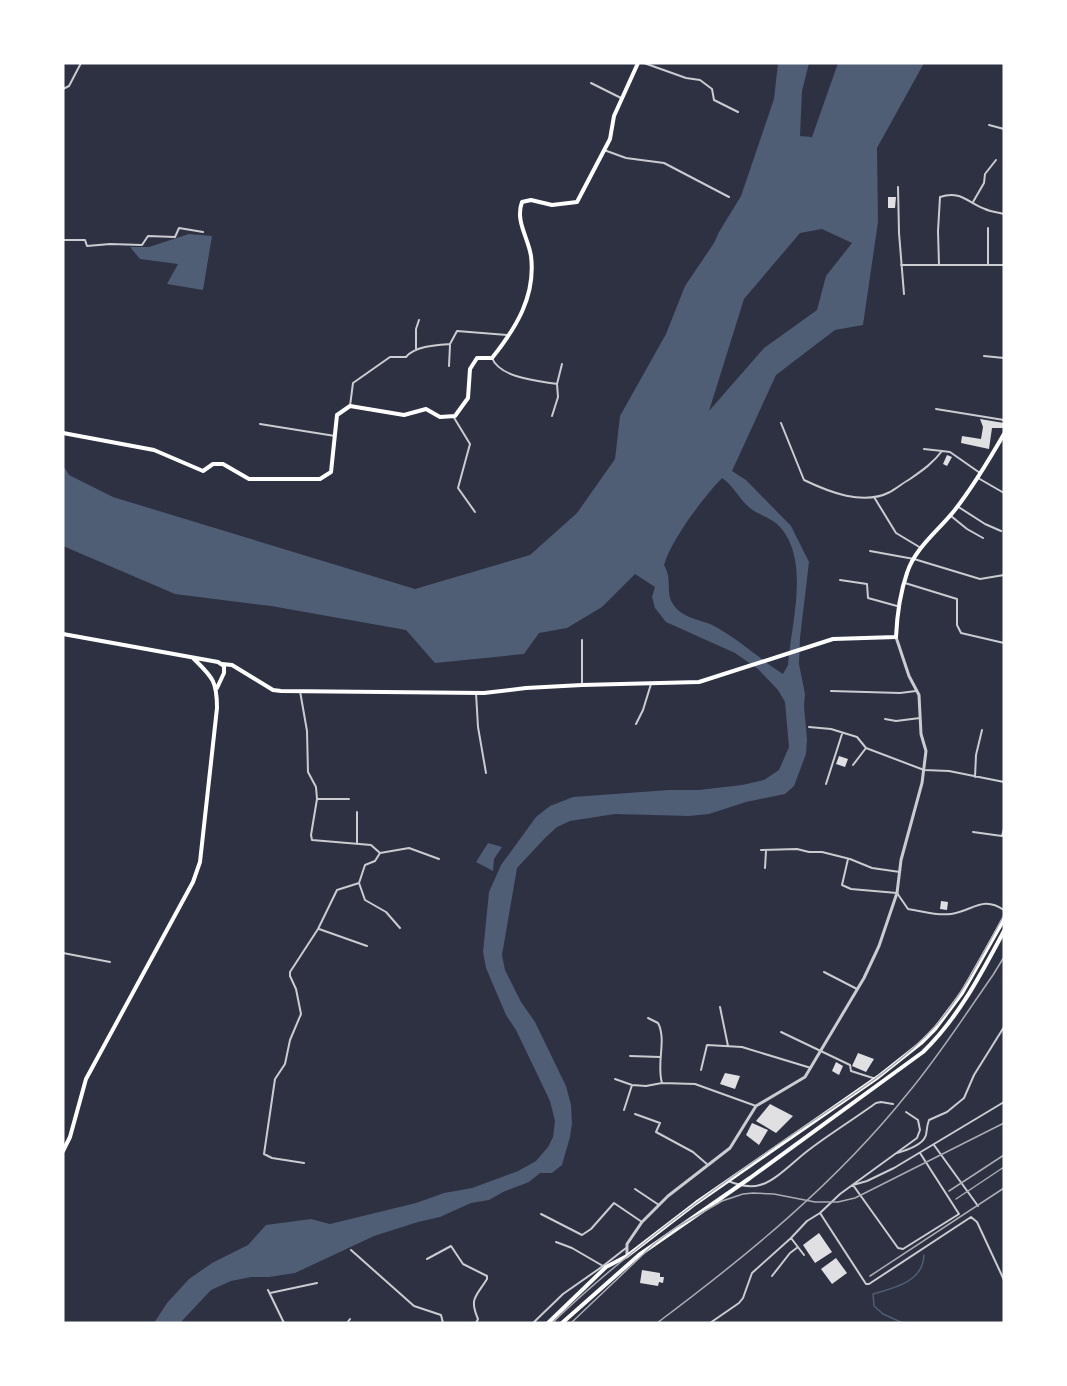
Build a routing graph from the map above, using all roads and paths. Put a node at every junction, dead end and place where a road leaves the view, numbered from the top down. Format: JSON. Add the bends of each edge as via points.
{"nodes":[{"id":1,"x":81,"y":63,"type":"edge"},
{"id":2,"x":638,"y":63,"type":"edge"},
{"id":3,"x":644,"y":63,"type":"edge"},
{"id":4,"x":591,"y":84,"type":"dead end"},
{"id":5,"x":63,"y":89,"type":"edge"},
{"id":6,"x":621,"y":99,"type":"junction"},
{"id":7,"x":738,"y":112,"type":"dead end"},
{"id":8,"x":990,"y":125,"type":"dead end"},
{"id":9,"x":1004,"y":129,"type":"edge"},
{"id":10,"x":604,"y":150,"type":"junction"},
{"id":11,"x":996,"y":160,"type":"dead end"},
{"id":12,"x":898,"y":187,"type":"dead end"},
{"id":13,"x":729,"y":197,"type":"dead end"},
{"id":14,"x":974,"y":202,"type":"junction"},
{"id":15,"x":1003,"y":214,"type":"edge"},
{"id":16,"x":988,"y":228,"type":"dead end"},
{"id":17,"x":203,"y":232,"type":"dead end"},
{"id":18,"x":63,"y":240,"type":"edge"},
{"id":19,"x":901,"y":265,"type":"junction"},
{"id":20,"x":939,"y":265,"type":"junction"},
{"id":21,"x":988,"y":265,"type":"junction"},
{"id":22,"x":1004,"y":265,"type":"edge"},
{"id":23,"x":904,"y":294,"type":"dead end"},
{"id":24,"x":419,"y":320,"type":"dead end"},
{"id":25,"x":510,"y":335,"type":"junction"},
{"id":26,"x":450,"y":344,"type":"junction"},
{"id":27,"x":416,"y":350,"type":"junction"},
{"id":28,"x":984,"y":356,"type":"dead end"},
{"id":29,"x":492,"y":358,"type":"junction"},
{"id":30,"x":1004,"y":358,"type":"edge"},
{"id":31,"x":562,"y":364,"type":"dead end"},
{"id":32,"x":449,"y":366,"type":"dead end"},
{"id":33,"x":557,"y":384,"type":"junction"},
{"id":34,"x":350,"y":406,"type":"junction"},
{"id":35,"x":936,"y":409,"type":"dead end"},
{"id":36,"x":453,"y":416,"type":"junction"},
{"id":37,"x":552,"y":416,"type":"dead end"},
{"id":38,"x":1004,"y":420,"type":"edge"},
{"id":39,"x":781,"y":423,"type":"dead end"},
{"id":40,"x":260,"y":424,"type":"dead end"},
{"id":41,"x":63,"y":433,"type":"edge"},
{"id":42,"x":1004,"y":434,"type":"edge"},
{"id":43,"x":335,"y":436,"type":"junction"},
{"id":44,"x":924,"y":449,"type":"dead end"},
{"id":45,"x":942,"y":450,"type":"junction"},
{"id":46,"x":978,"y":475,"type":"junction"},
{"id":47,"x":1004,"y":493,"type":"edge"},
{"id":48,"x":874,"y":497,"type":"junction"},
{"id":49,"x":957,"y":506,"type":"junction"},
{"id":50,"x":475,"y":512,"type":"dead end"},
{"id":51,"x":950,"y":516,"type":"junction"},
{"id":52,"x":1001,"y":531,"type":"dead end"},
{"id":53,"x":983,"y":538,"type":"dead end"},
{"id":54,"x":921,"y":548,"type":"junction"},
{"id":55,"x":870,"y":551,"type":"dead end"},
{"id":56,"x":914,"y":559,"type":"junction"},
{"id":57,"x":1004,"y":575,"type":"edge"},
{"id":58,"x":840,"y":580,"type":"dead end"},
{"id":59,"x":905,"y":583,"type":"junction"},
{"id":60,"x":898,"y":607,"type":"junction"},
{"id":61,"x":63,"y":634,"type":"edge"},
{"id":62,"x":896,"y":637,"type":"junction"},
{"id":63,"x":582,"y":640,"type":"dead end"},
{"id":64,"x":1004,"y":642,"type":"edge"},
{"id":65,"x":193,"y":658,"type":"junction"},
{"id":66,"x":214,"y":662,"type":"junction"},
{"id":67,"x":222,"y":664,"type":"junction"},
{"id":68,"x":207,"y":672,"type":"junction"},
{"id":69,"x":222,"y":677,"type":"junction"},
{"id":70,"x":212,"y":678,"type":"junction"},
{"id":71,"x":651,"y":684,"type":"junction"},
{"id":72,"x":582,"y":685,"type":"junction"},
{"id":73,"x":217,"y":689,"type":"junction"},
{"id":74,"x":300,"y":691,"type":"junction"},
{"id":75,"x":831,"y":691,"type":"dead end"},
{"id":76,"x":916,"y":691,"type":"junction"},
{"id":77,"x":476,"y":693,"type":"junction"},
{"id":78,"x":920,"y":718,"type":"junction"},
{"id":79,"x":885,"y":719,"type":"dead end"},
{"id":80,"x":636,"y":724,"type":"dead end"},
{"id":81,"x":810,"y":727,"type":"dead end"},
{"id":82,"x":982,"y":730,"type":"dead end"},
{"id":83,"x":842,"y":734,"type":"junction"},
{"id":84,"x":866,"y":748,"type":"junction"},
{"id":85,"x":853,"y":765,"type":"dead end"},
{"id":86,"x":924,"y":770,"type":"junction"},
{"id":87,"x":486,"y":773,"type":"dead end"},
{"id":88,"x":975,"y":777,"type":"junction"},
{"id":89,"x":1004,"y":782,"type":"edge"},
{"id":90,"x":825,"y":784,"type":"dead end"},
{"id":91,"x":318,"y":799,"type":"junction"},
{"id":92,"x":349,"y":799,"type":"dead end"},
{"id":93,"x":357,"y":812,"type":"dead end"},
{"id":94,"x":1004,"y":829,"type":"edge"},
{"id":95,"x":973,"y":832,"type":"dead end"},
{"id":96,"x":1003,"y":836,"type":"edge"},
{"id":97,"x":357,"y":843,"type":"junction"},
{"id":98,"x":761,"y":850,"type":"dead end"},
{"id":99,"x":766,"y":850,"type":"junction"},
{"id":100,"x":380,"y":853,"type":"junction"},
{"id":101,"x":439,"y":859,"type":"dead end"},
{"id":102,"x":848,"y":859,"type":"junction"},
{"id":103,"x":765,"y":868,"type":"dead end"},
{"id":104,"x":900,"y":872,"type":"junction"},
{"id":105,"x":359,"y":883,"type":"junction"},
{"id":106,"x":897,"y":893,"type":"junction"},
{"id":107,"x":1004,"y":910,"type":"edge"},
{"id":108,"x":1004,"y":919,"type":"edge"},
{"id":109,"x":318,"y":928,"type":"junction"},
{"id":110,"x":400,"y":928,"type":"dead end"},
{"id":111,"x":1004,"y":931,"type":"edge"},
{"id":112,"x":367,"y":946,"type":"dead end"},
{"id":113,"x":63,"y":953,"type":"edge"},
{"id":114,"x":110,"y":962,"type":"dead end"},
{"id":115,"x":824,"y":972,"type":"dead end"},
{"id":116,"x":858,"y":989,"type":"junction"},
{"id":117,"x":720,"y":1006,"type":"dead end"},
{"id":118,"x":648,"y":1018,"type":"dead end"},
{"id":119,"x":1004,"y":1027,"type":"edge"},
{"id":120,"x":781,"y":1032,"type":"dead end"},
{"id":121,"x":728,"y":1046,"type":"junction"},
{"id":122,"x":822,"y":1050,"type":"junction"},
{"id":123,"x":630,"y":1056,"type":"dead end"},
{"id":124,"x":660,"y":1056,"type":"junction"},
{"id":125,"x":811,"y":1068,"type":"junction"},
{"id":126,"x":701,"y":1070,"type":"dead end"},
{"id":127,"x":615,"y":1079,"type":"dead end"},
{"id":128,"x":876,"y":1079,"type":"junction"},
{"id":129,"x":662,"y":1083,"type":"junction"},
{"id":130,"x":632,"y":1085,"type":"junction"},
{"id":131,"x":1004,"y":1102,"type":"edge"},
{"id":132,"x":893,"y":1104,"type":"dead end"},
{"id":133,"x":756,"y":1106,"type":"junction"},
{"id":134,"x":624,"y":1110,"type":"dead end"},
{"id":135,"x":906,"y":1112,"type":"dead end"},
{"id":136,"x":635,"y":1114,"type":"dead end"},
{"id":137,"x":934,"y":1145,"type":"junction"},
{"id":138,"x":63,"y":1151,"type":"edge"},
{"id":139,"x":893,"y":1154,"type":"junction"},
{"id":140,"x":920,"y":1154,"type":"junction"},
{"id":141,"x":304,"y":1163,"type":"dead end"},
{"id":142,"x":708,"y":1165,"type":"junction"},
{"id":143,"x":728,"y":1181,"type":"junction"},
{"id":144,"x":738,"y":1185,"type":"junction"},
{"id":145,"x":853,"y":1185,"type":"junction"},
{"id":146,"x":635,"y":1188,"type":"dead end"},
{"id":147,"x":658,"y":1205,"type":"junction"},
{"id":148,"x":978,"y":1206,"type":"dead end"},
{"id":149,"x":820,"y":1213,"type":"junction"},
{"id":150,"x":541,"y":1214,"type":"dead end"},
{"id":151,"x":642,"y":1222,"type":"junction"},
{"id":152,"x":791,"y":1238,"type":"junction"},
{"id":153,"x":556,"y":1242,"type":"dead end"},
{"id":154,"x":626,"y":1247,"type":"junction"},
{"id":155,"x":798,"y":1247,"type":"junction"},
{"id":156,"x":351,"y":1250,"type":"dead end"},
{"id":157,"x":804,"y":1255,"type":"dead end"},
{"id":158,"x":627,"y":1256,"type":"junction"},
{"id":159,"x":427,"y":1258,"type":"dead end"},
{"id":160,"x":603,"y":1266,"type":"junction"},
{"id":161,"x":771,"y":1276,"type":"dead end"},
{"id":162,"x":1004,"y":1280,"type":"edge"},
{"id":163,"x":317,"y":1283,"type":"dead end"},
{"id":164,"x":350,"y":1318,"type":"dead end"},
{"id":165,"x":284,"y":1323,"type":"edge"},
{"id":166,"x":347,"y":1323,"type":"edge"},
{"id":167,"x":443,"y":1323,"type":"edge"},
{"id":168,"x":476,"y":1323,"type":"edge"},
{"id":169,"x":533,"y":1323,"type":"edge"},
{"id":170,"x":548,"y":1323,"type":"edge"},
{"id":171,"x":562,"y":1323,"type":"edge"},
{"id":172,"x":710,"y":1323,"type":"edge"}],
"edges":[{"from":1,"to":5,"type":"street","via":[[69,86]]},
{"from":2,"to":6,"type":"main road"},
{"from":3,"to":7,"type":"street","via":[[700,80],[712,89],[714,100]]},
{"from":4,"to":6,"type":"street"},
{"from":6,"to":10,"type":"main road"},
{"from":8,"to":9,"type":"street"},
{"from":10,"to":13,"type":"street","via":[[626,158],[664,163]]},
{"from":10,"to":25,"type":"main road","via":[[577,202],[522,202],[518,213],[531,257],[530,287],[527,303]]},
{"from":11,"to":14,"type":"street","via":[[985,174]]},
{"from":12,"to":19,"type":"street"},
{"from":14,"to":15,"type":"street","via":[[983,209]]},
{"from":14,"to":20,"type":"street","via":[[958,195],[940,197]]},
{"from":16,"to":21,"type":"street"},
{"from":17,"to":18,"type":"street","via":[[179,228],[175,237],[148,236],[141,245],[87,246],[85,240]]},
{"from":19,"to":20,"type":"street"},
{"from":19,"to":23,"type":"street"},
{"from":20,"to":21,"type":"street"},
{"from":21,"to":22,"type":"street"},
{"from":24,"to":27,"type":"street"},
{"from":25,"to":26,"type":"street","via":[[457,330]]},
{"from":25,"to":29,"type":"main road"},
{"from":26,"to":27,"type":"street"},
{"from":26,"to":32,"type":"street"},
{"from":27,"to":34,"type":"street","via":[[406,357],[390,357],[353,382]]},
{"from":28,"to":30,"type":"street"},
{"from":29,"to":33,"type":"street","via":[[498,367],[515,376]]},
{"from":29,"to":36,"type":"main road","via":[[477,358],[470,369],[468,398]]},
{"from":31,"to":33,"type":"street"},
{"from":33,"to":37,"type":"street"},
{"from":34,"to":36,"type":"main road","via":[[404,415],[426,409],[440,417]]},
{"from":34,"to":43,"type":"main road","via":[[337,415]]},
{"from":35,"to":38,"type":"street"},
{"from":36,"to":50,"type":"street","via":[[470,444],[458,488]]},
{"from":39,"to":48,"type":"street","via":[[804,480],[862,499]]},
{"from":40,"to":43,"type":"street"},
{"from":41,"to":43,"type":"main road","via":[[154,450],[203,471],[213,464],[223,464],[249,479],[320,479],[331,472]]},
{"from":42,"to":46,"type":"main road"},
{"from":44,"to":45,"type":"street"},
{"from":45,"to":46,"type":"street"},
{"from":45,"to":48,"type":"street","via":[[928,466],[890,492]]},
{"from":46,"to":47,"type":"street"},
{"from":46,"to":49,"type":"main road"},
{"from":48,"to":54,"type":"street","via":[[896,532]]},
{"from":49,"to":51,"type":"main road"},
{"from":49,"to":52,"type":"street"},
{"from":51,"to":53,"type":"street"},
{"from":51,"to":54,"type":"main road"},
{"from":54,"to":56,"type":"main road"},
{"from":55,"to":56,"type":"street"},
{"from":56,"to":57,"type":"street","via":[[980,579]]},
{"from":56,"to":59,"type":"main road"},
{"from":58,"to":60,"type":"street","via":[[867,584],[868,598]]},
{"from":59,"to":60,"type":"main road"},
{"from":59,"to":64,"type":"street","via":[[957,599],[957,625],[961,633]]},
{"from":60,"to":62,"type":"main road"},
{"from":61,"to":65,"type":"main road"},
{"from":62,"to":71,"type":"main road","via":[[833,639],[699,682]]},
{"from":62,"to":76,"type":"street"},
{"from":63,"to":72,"type":"street"},
{"from":65,"to":66,"type":"main road"},
{"from":65,"to":68,"type":"main road"},
{"from":66,"to":67,"type":"main road"},
{"from":66,"to":68,"type":"main road"},
{"from":67,"to":69,"type":"main road"},
{"from":67,"to":74,"type":"main road","via":[[232,665],[273,690]]},
{"from":68,"to":70,"type":"main road"},
{"from":69,"to":70,"type":"main road"},
{"from":69,"to":73,"type":"main road"},
{"from":70,"to":73,"type":"main road"},
{"from":71,"to":72,"type":"main road"},
{"from":71,"to":80,"type":"street"},
{"from":72,"to":77,"type":"main road"},
{"from":73,"to":138,"type":"main road","via":[[200,862],[193,882],[86,1079]]},
{"from":74,"to":77,"type":"main road"},
{"from":74,"to":91,"type":"street","via":[[308,731],[308,771]]},
{"from":75,"to":76,"type":"street"},
{"from":76,"to":78,"type":"street"},
{"from":77,"to":87,"type":"street"},
{"from":78,"to":79,"type":"street"},
{"from":78,"to":86,"type":"street","via":[[926,751]]},
{"from":81,"to":83,"type":"street"},
{"from":82,"to":88,"type":"street"},
{"from":83,"to":84,"type":"street","via":[[857,737]]},
{"from":83,"to":90,"type":"street"},
{"from":84,"to":85,"type":"street"},
{"from":84,"to":86,"type":"street"},
{"from":86,"to":88,"type":"street"},
{"from":86,"to":104,"type":"street"},
{"from":88,"to":89,"type":"street"},
{"from":91,"to":92,"type":"street"},
{"from":91,"to":97,"type":"street","via":[[312,840]]},
{"from":93,"to":97,"type":"street"},
{"from":94,"to":96,"type":"street"},
{"from":95,"to":96,"type":"street"},
{"from":97,"to":100,"type":"street","via":[[371,845]]},
{"from":98,"to":99,"type":"street"},
{"from":99,"to":102,"type":"street","via":[[797,849]]},
{"from":99,"to":103,"type":"street"},
{"from":100,"to":101,"type":"street","via":[[408,848]]},
{"from":100,"to":105,"type":"street","via":[[375,861],[365,865]]},
{"from":102,"to":104,"type":"street"},
{"from":102,"to":106,"type":"street","via":[[842,885]]},
{"from":104,"to":106,"type":"street"},
{"from":105,"to":109,"type":"street","via":[[337,890]]},
{"from":105,"to":110,"type":"street","via":[[365,900],[386,912]]},
{"from":106,"to":107,"type":"street","via":[[908,909],[933,915],[953,914],[985,903],[994,903]]},
{"from":106,"to":116,"type":"street","via":[[879,946]]},
{"from":108,"to":128,"type":"main road","via":[[977,969],[935,1029]]},
{"from":109,"to":112,"type":"street"},
{"from":109,"to":141,"type":"street","via":[[290,972],[301,1014],[285,1064],[275,1078],[264,1154]]},
{"from":111,"to":144,"type":"main road","via":[[962,1005],[930,1044]]},
{"from":113,"to":114,"type":"street"},
{"from":115,"to":116,"type":"street"},
{"from":116,"to":122,"type":"street"},
{"from":117,"to":121,"type":"street"},
{"from":118,"to":124,"type":"street","via":[[662,1030]]},
{"from":119,"to":139,"type":"street","via":[[964,1098],[929,1120],[925,1137],[919,1143]]},
{"from":120,"to":122,"type":"street"},
{"from":121,"to":125,"type":"street"},
{"from":121,"to":126,"type":"street","via":[[707,1045]]},
{"from":122,"to":125,"type":"street"},
{"from":122,"to":128,"type":"street","via":[[850,1065],[851,1071]]},
{"from":123,"to":124,"type":"street"},
{"from":124,"to":129,"type":"street"},
{"from":125,"to":133,"type":"street","via":[[805,1077]]},
{"from":127,"to":130,"type":"street"},
{"from":128,"to":143,"type":"main road"},
{"from":129,"to":130,"type":"street"},
{"from":129,"to":133,"type":"street","via":[[695,1084]]},
{"from":130,"to":134,"type":"street"},
{"from":131,"to":137,"type":"street"},
{"from":132,"to":144,"type":"street","via":[[876,1103],[769,1181],[758,1186]]},
{"from":133,"to":142,"type":"street","via":[[730,1148]]},
{"from":135,"to":139,"type":"street","via":[[918,1120],[919,1134]]},
{"from":136,"to":142,"type":"street","via":[[660,1123],[656,1132]]},
{"from":137,"to":140,"type":"street"},
{"from":137,"to":148,"type":"street"},
{"from":139,"to":145,"type":"street"},
{"from":140,"to":145,"type":"street"},
{"from":140,"to":145,"type":"street","via":[[959,1214],[903,1249],[898,1248]]},
{"from":142,"to":147,"type":"street"},
{"from":143,"to":144,"type":"street"},
{"from":143,"to":158,"type":"main road"},
{"from":144,"to":171,"type":"main road","via":[[639,1255]]},
{"from":145,"to":149,"type":"street"},
{"from":146,"to":147,"type":"street"},
{"from":147,"to":151,"type":"street"},
{"from":149,"to":152,"type":"street"},
{"from":149,"to":162,"type":"street","via":[[866,1284],[971,1217]]},
{"from":150,"to":151,"type":"street","via":[[582,1235],[614,1203]]},
{"from":151,"to":154,"type":"street"},
{"from":152,"to":155,"type":"street"},
{"from":152,"to":172,"type":"street","via":[[752,1274],[739,1303]]},
{"from":153,"to":160,"type":"street"},
{"from":154,"to":158,"type":"street"},
{"from":154,"to":160,"type":"street"},
{"from":155,"to":157,"type":"street"},
{"from":155,"to":161,"type":"street"},
{"from":156,"to":167,"type":"street","via":[[414,1306],[441,1315]]},
{"from":158,"to":170,"type":"main road","via":[[606,1268]]},
{"from":159,"to":168,"type":"street","via":[[451,1246],[463,1264],[487,1276],[473,1302]]},
{"from":160,"to":169,"type":"street","via":[[563,1294]]},
{"from":163,"to":165,"type":"street","via":[[269,1292]]},
{"from":164,"to":166,"type":"street"}]}
